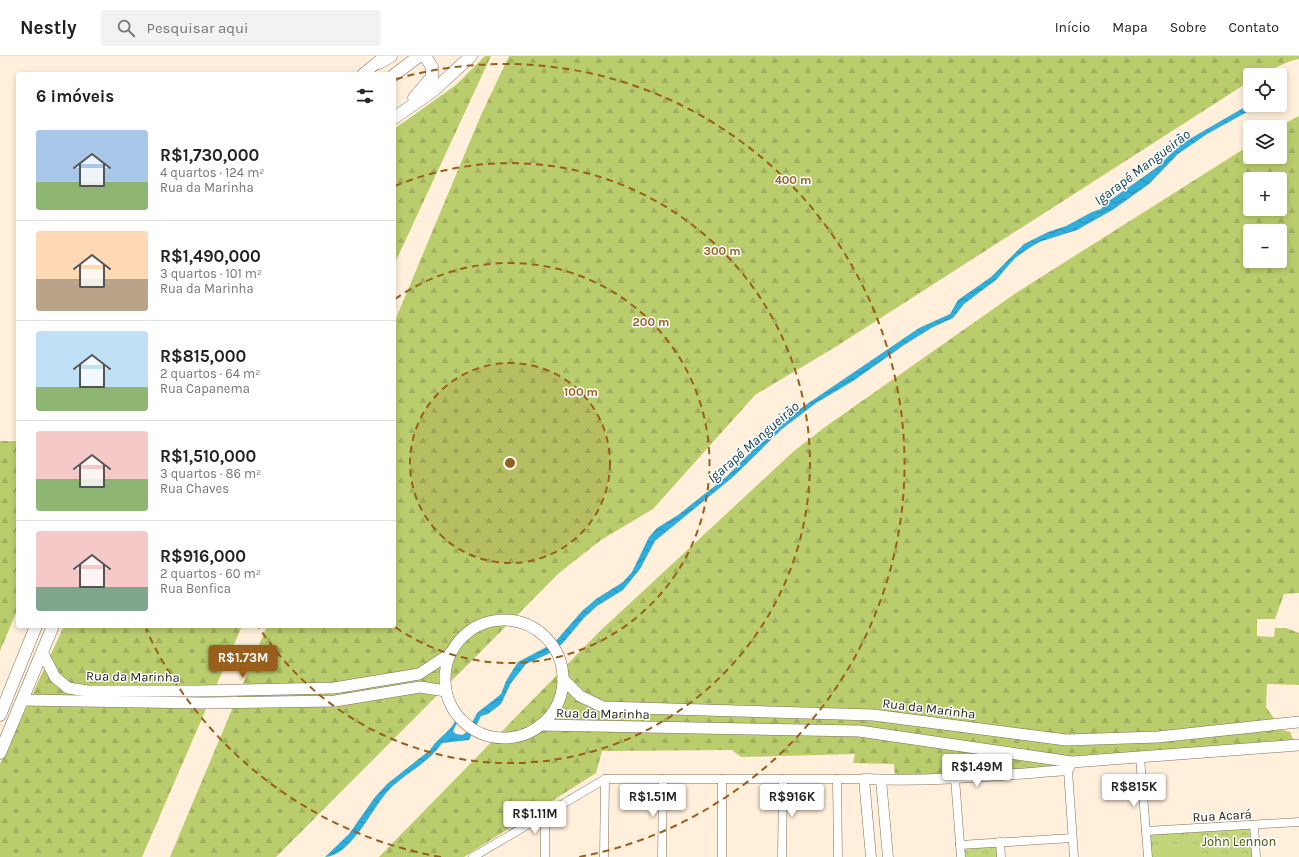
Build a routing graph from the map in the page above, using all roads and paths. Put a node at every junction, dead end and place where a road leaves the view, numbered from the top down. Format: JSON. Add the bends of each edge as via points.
{"nodes":[{"id":1,"x":391,"y":56,"type":"edge"},
{"id":2,"x":419,"y":56,"type":"edge"},
{"id":3,"x":425,"y":56,"type":"edge"},
{"id":4,"x":471,"y":56,"type":"edge"},
{"id":5,"x":382,"y":59,"type":"edge"},
{"id":6,"x":366,"y":72,"type":"edge"},
{"id":7,"x":396,"y":73,"type":"edge"},
{"id":8,"x":396,"y":115,"type":"edge"},
{"id":9,"x":396,"y":116,"type":"edge"},
{"id":10,"x":52,"y":628,"type":"edge"},
{"id":11,"x":34,"y":629,"type":"edge"},
{"id":12,"x":42,"y":652,"type":"junction"},
{"id":13,"x":451,"y":653,"type":"junction"},
{"id":14,"x":563,"y":679,"type":"junction"},
{"id":15,"x":446,"y":691,"type":"junction"},
{"id":16,"x":23,"y":700,"type":"junction"},
{"id":17,"x":0,"y":715,"type":"edge"},
{"id":18,"x":1299,"y":722,"type":"edge"},
{"id":19,"x":540,"y":725,"type":"junction"},
{"id":20,"x":1299,"y":745,"type":"edge"},
{"id":21,"x":0,"y":753,"type":"edge"},
{"id":22,"x":1140,"y":757,"type":"junction"},
{"id":23,"x":1070,"y":766,"type":"junction"},
{"id":24,"x":955,"y":778,"type":"junction"},
{"id":25,"x":605,"y":779,"type":"junction"},
{"id":26,"x":663,"y":779,"type":"junction"},
{"id":27,"x":722,"y":779,"type":"junction"},
{"id":28,"x":783,"y":779,"type":"junction"},
{"id":29,"x":837,"y":779,"type":"junction"},
{"id":30,"x":864,"y":779,"type":"junction"},
{"id":31,"x":881,"y":780,"type":"junction"},
{"id":32,"x":866,"y":803,"type":"junction"},
{"id":33,"x":883,"y":803,"type":"junction"},
{"id":34,"x":545,"y":814,"type":"junction"},
{"id":35,"x":1299,"y":822,"type":"edge"},
{"id":36,"x":1254,"y":825,"type":"junction"},
{"id":37,"x":1146,"y":831,"type":"junction"},
{"id":38,"x":1072,"y":838,"type":"junction"},
{"id":39,"x":1000,"y":842,"type":"junction"},
{"id":40,"x":960,"y":845,"type":"junction"},
{"id":41,"x":486,"y":853,"type":"edge"},
{"id":42,"x":473,"y":857,"type":"edge"},
{"id":43,"x":545,"y":857,"type":"edge"},
{"id":44,"x":604,"y":857,"type":"edge"},
{"id":45,"x":662,"y":857,"type":"edge"},
{"id":46,"x":722,"y":857,"type":"edge"},
{"id":47,"x":782,"y":857,"type":"edge"},
{"id":48,"x":838,"y":857,"type":"edge"},
{"id":49,"x":871,"y":857,"type":"edge"},
{"id":50,"x":888,"y":857,"type":"edge"},
{"id":51,"x":961,"y":857,"type":"edge"},
{"id":52,"x":1001,"y":857,"type":"edge"},
{"id":53,"x":1074,"y":857,"type":"edge"},
{"id":54,"x":1148,"y":857,"type":"edge"},
{"id":55,"x":1256,"y":857,"type":"edge"}],
"edges":[{"from":1,"to":5,"type":"main road"},
{"from":2,"to":7,"type":"main road"},
{"from":3,"to":8,"type":"main road","via":[[432,67],[432,77]]},
{"from":4,"to":9,"type":"main road","via":[[433,91]]},
{"from":5,"to":6,"type":"main road"},
{"from":10,"to":12,"type":"main road"},
{"from":11,"to":17,"type":"main road"},
{"from":12,"to":13,"type":"main road","name":"Rua da Marinha","via":[[55,677],[68,688],[88,691],[334,688],[419,674]]},
{"from":12,"to":16,"type":"main road"},
{"from":13,"to":14,"type":"main road","via":[[467,632],[491,621],[506,620],[529,625],[541,633],[557,654],[562,666]]},
{"from":13,"to":15,"type":"main road","via":[[444,678]]},
{"from":14,"to":18,"type":"main road","name":"Rua da Marinha","via":[[580,696],[603,707],[873,715],[1066,740],[1158,737]]},
{"from":14,"to":19,"type":"main road","via":[[557,705]]},
{"from":15,"to":16,"type":"main road","name":"Rua da Marinha","via":[[420,687],[335,701],[202,703]]},
{"from":15,"to":19,"type":"main road","via":[[450,704],[466,724],[478,732],[503,738],[529,732]]},
{"from":16,"to":21,"type":"main road"},
{"from":19,"to":23,"type":"main road","name":"Rua da Marinha","via":[[859,731]]},
{"from":20,"to":22,"type":"main road","name":"Rua da Marinha"},
{"from":22,"to":23,"type":"main road","name":"Rua da Marinha"},
{"from":22,"to":37,"type":"street"},
{"from":23,"to":24,"type":"street","name":"Rua da Marinha"},
{"from":23,"to":38,"type":"street"},
{"from":24,"to":31,"type":"street","name":"Rua da Marinha"},
{"from":24,"to":40,"type":"street"},
{"from":25,"to":26,"type":"street","name":"Rua da Marinha"},
{"from":25,"to":34,"type":"street"},
{"from":25,"to":44,"type":"street"},
{"from":26,"to":27,"type":"street","name":"Rua da Marinha"},
{"from":26,"to":45,"type":"street"},
{"from":27,"to":28,"type":"street","name":"Rua da Marinha"},
{"from":27,"to":46,"type":"street"},
{"from":28,"to":29,"type":"street","name":"Rua da Marinha"},
{"from":28,"to":47,"type":"street"},
{"from":29,"to":30,"type":"street","name":"Rua da Marinha"},
{"from":29,"to":48,"type":"street"},
{"from":30,"to":31,"type":"street","name":"Rua da Marinha"},
{"from":30,"to":32,"type":"street"},
{"from":31,"to":33,"type":"street"},
{"from":32,"to":33,"type":"street","via":[[872,800]]},
{"from":32,"to":49,"type":"street"},
{"from":33,"to":50,"type":"street"},
{"from":34,"to":41,"type":"street"},
{"from":34,"to":43,"type":"street"},
{"from":35,"to":36,"type":"street","name":"Rua Acará"},
{"from":36,"to":37,"type":"street","name":"Rua Acará"},
{"from":36,"to":55,"type":"street"},
{"from":37,"to":54,"type":"street"},
{"from":38,"to":39,"type":"street"},
{"from":38,"to":53,"type":"street"},
{"from":39,"to":40,"type":"street"},
{"from":39,"to":52,"type":"street"},
{"from":40,"to":51,"type":"street"},
{"from":41,"to":42,"type":"street"}]}
